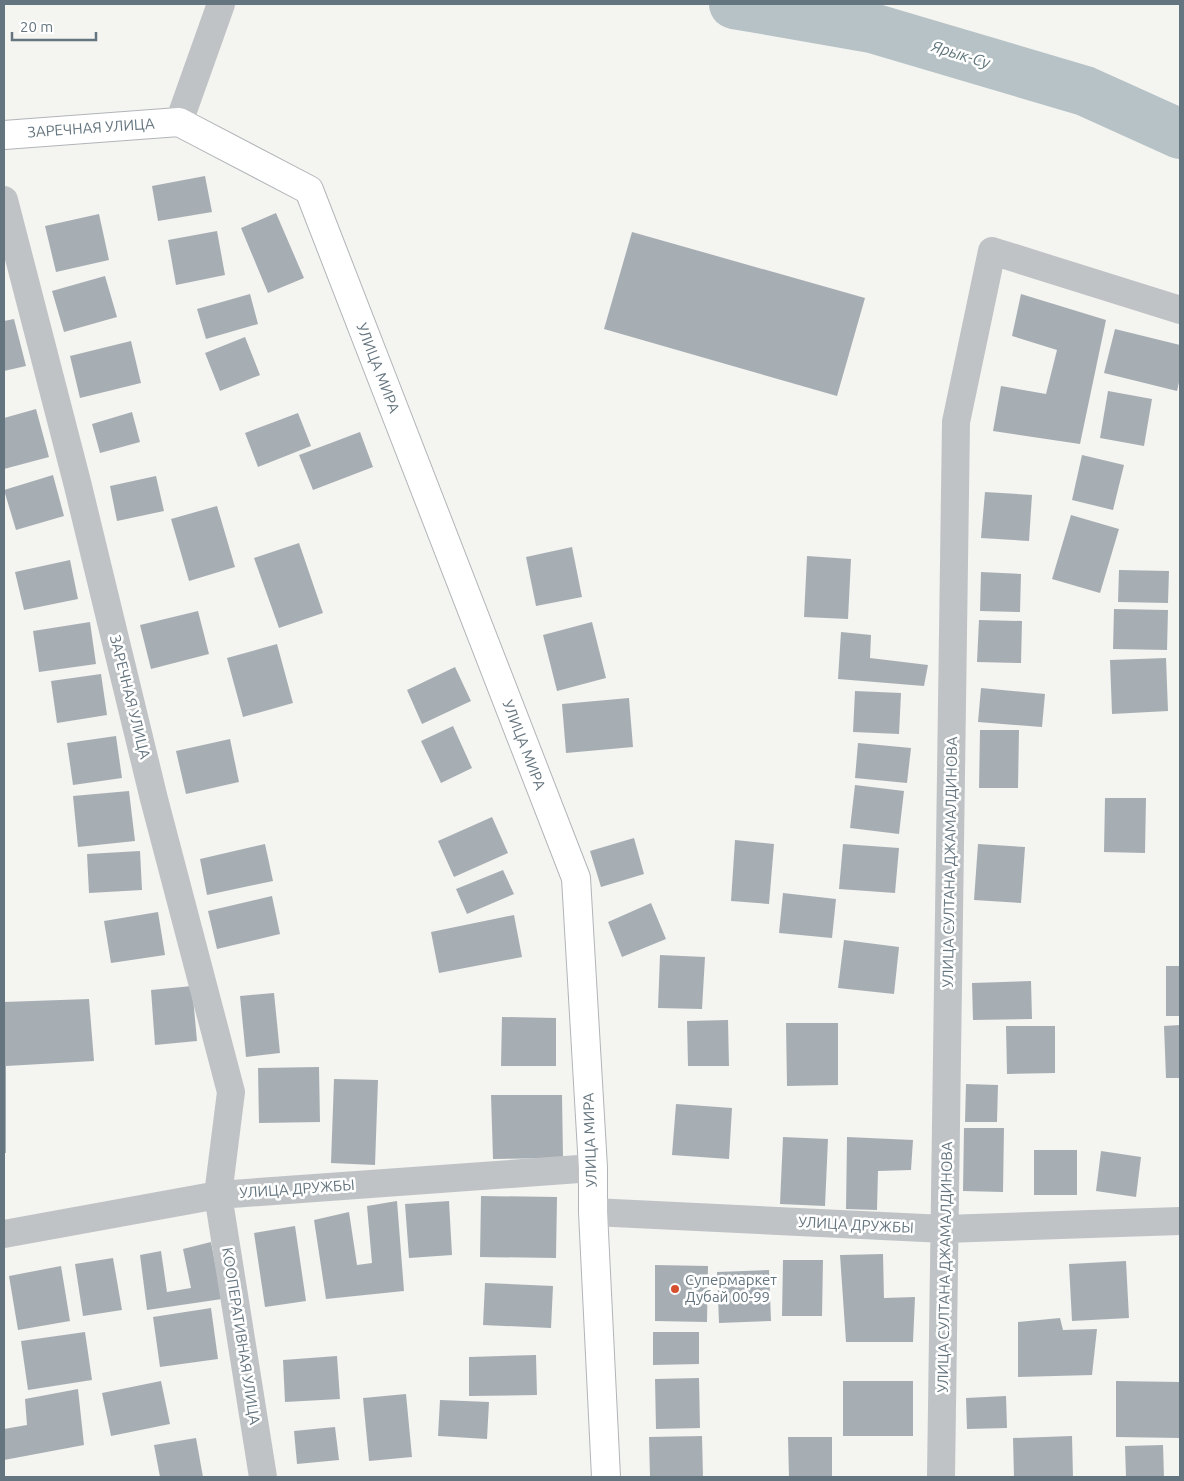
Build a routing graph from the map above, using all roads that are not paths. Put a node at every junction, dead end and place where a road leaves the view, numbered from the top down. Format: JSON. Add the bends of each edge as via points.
{"nodes":[{"id":1,"x":221,"y":4,"type":"edge"},
{"id":2,"x":179,"y":122,"type":"junction"},
{"id":3,"x":4,"y":135,"type":"edge"},
{"id":4,"x":4,"y":200,"type":"edge"},
{"id":5,"x":1180,"y":310,"type":"edge"},
{"id":6,"x":593,"y":1168,"type":"junction"},
{"id":7,"x":218,"y":1195,"type":"junction"},
{"id":8,"x":593,"y":1212,"type":"junction"},
{"id":9,"x":1180,"y":1221,"type":"edge"},
{"id":10,"x":945,"y":1229,"type":"junction"},
{"id":11,"x":4,"y":1234,"type":"edge"},
{"id":12,"x":264,"y":1477,"type":"edge"},
{"id":13,"x":606,"y":1477,"type":"edge"},
{"id":14,"x":941,"y":1477,"type":"edge"}],
"edges":[{"from":1,"to":2,"type":"street"},
{"from":2,"to":3,"type":"main road","name":"ЗАРЕЧНАЯ УЛИЦА"},
{"from":2,"to":6,"type":"main road","name":"УЛИЦА МИРА","via":[[309,190],[576,878]]},
{"from":4,"to":7,"type":"street","name":"ЗАРЕЧНАЯ УЛИЦА","via":[[231,1092]]},
{"from":5,"to":10,"type":"street","name":"УЛИЦА СУЛТАНА ДЖАМАЛДИНОВА","via":[[992,251],[956,422]]},
{"from":6,"to":7,"type":"street","name":"УЛИЦА ДРУЖБЫ"},
{"from":6,"to":8,"type":"main road","name":"УЛИЦА МИРА"},
{"from":7,"to":11,"type":"street","name":"УЛИЦА ДРУЖБЫ"},
{"from":7,"to":12,"type":"street","name":"КООПЕРАТИВНАЯ УЛИЦА"},
{"from":8,"to":10,"type":"street","name":"УЛИЦА ДРУЖБЫ"},
{"from":8,"to":13,"type":"main road","name":"УЛИЦА МИРА"},
{"from":9,"to":10,"type":"street","name":"УЛИЦА ДРУЖБЫ"},
{"from":10,"to":14,"type":"street","name":"УЛИЦА СУЛТАНА ДЖАМАЛДИНОВА"}]}
